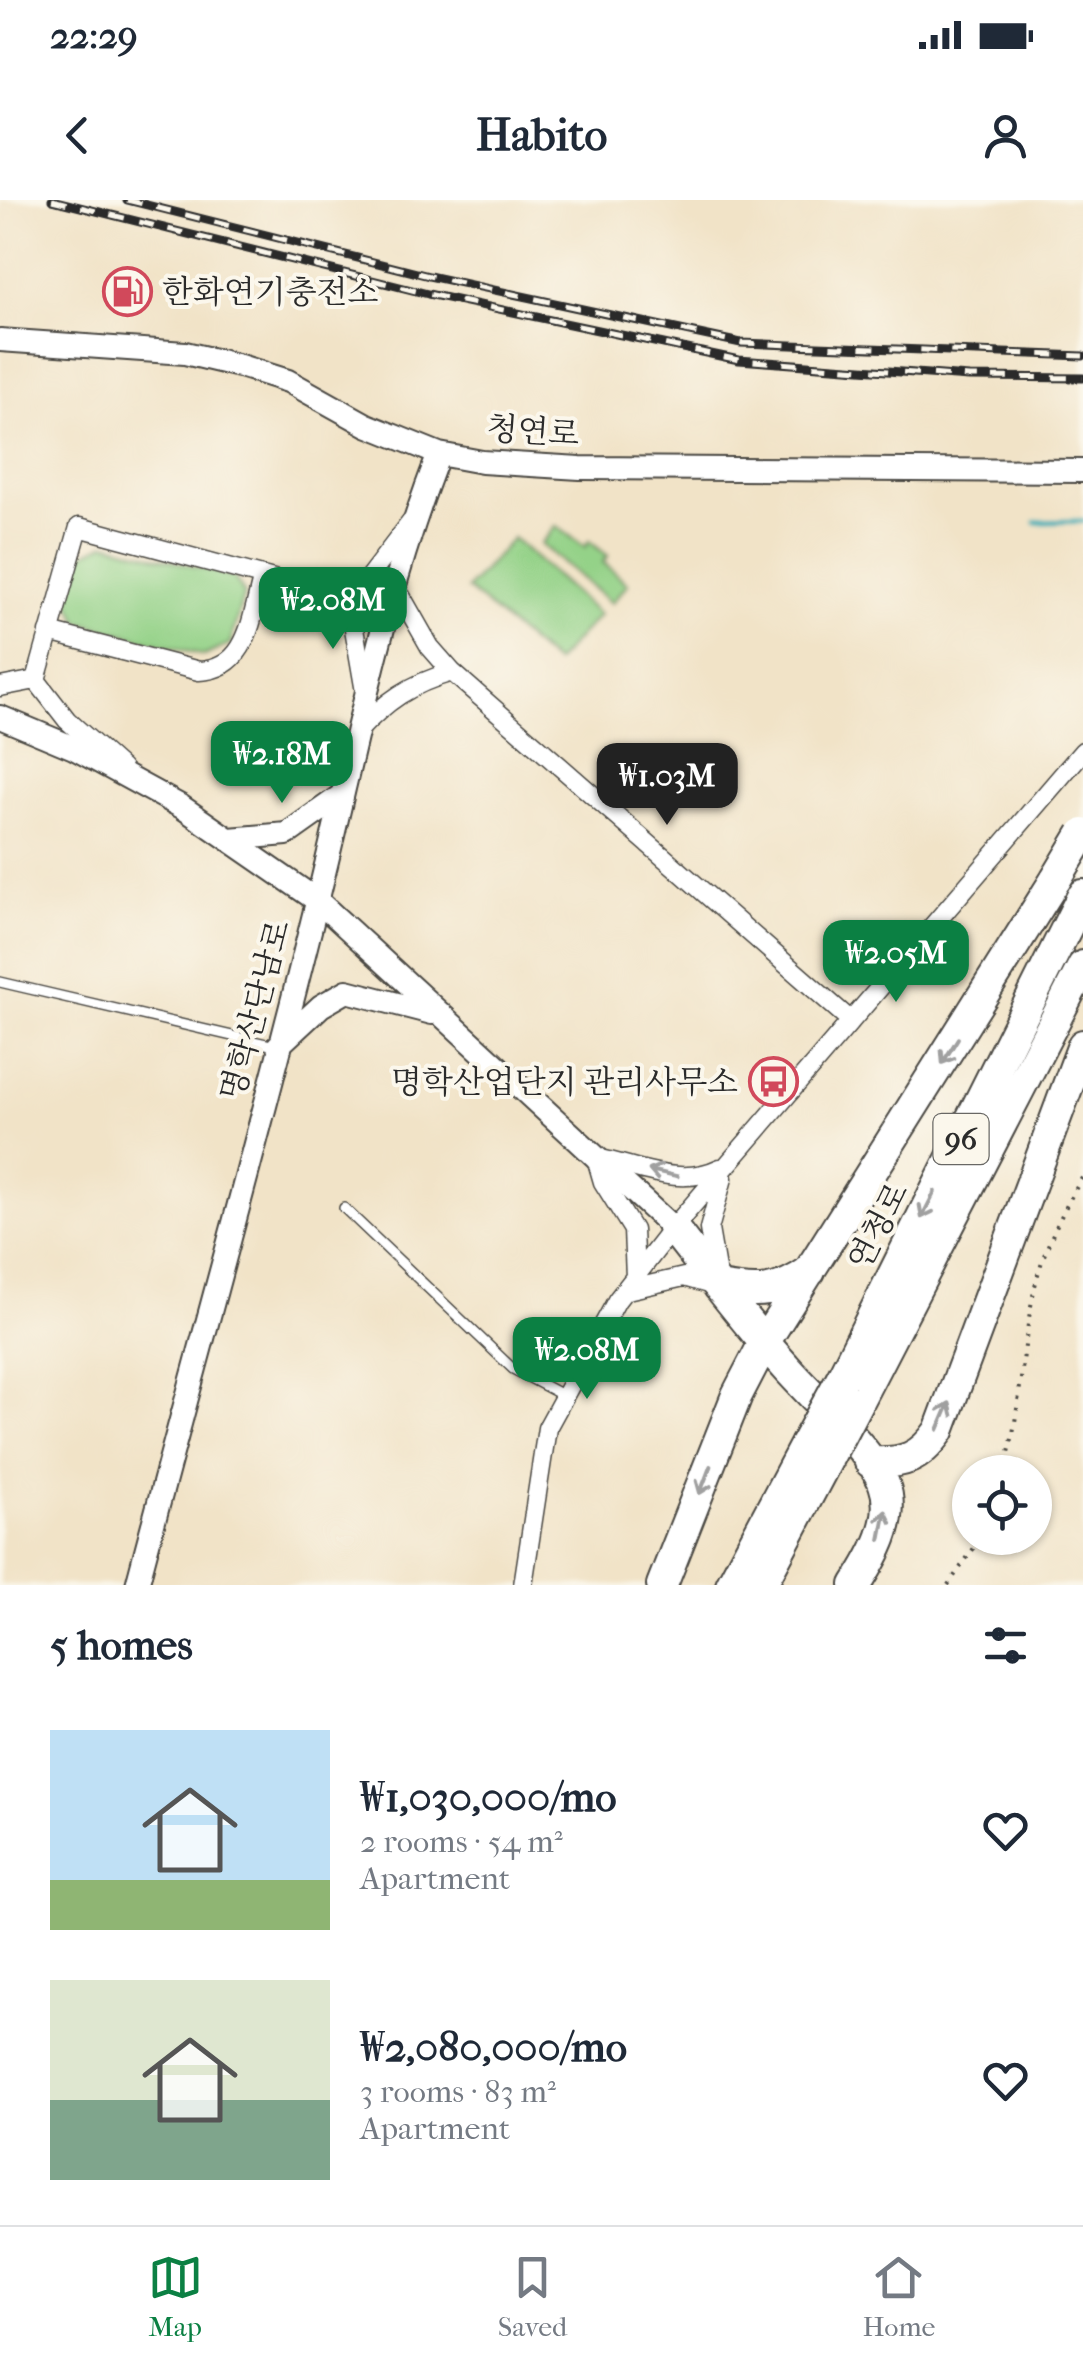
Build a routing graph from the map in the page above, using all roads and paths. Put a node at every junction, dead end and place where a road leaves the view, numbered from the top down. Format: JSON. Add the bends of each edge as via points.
{"nodes":[{"id":1,"x":0,"y":340,"type":"edge"},
{"id":2,"x":439,"y":454,"type":"junction"},
{"id":3,"x":1052,"y":470,"type":"junction"},
{"id":4,"x":1083,"y":471,"type":"edge"},
{"id":5,"x":1083,"y":479,"type":"edge"},
{"id":6,"x":414,"y":519,"type":"junction"},
{"id":7,"x":263,"y":576,"type":"junction"},
{"id":8,"x":397,"y":590,"type":"junction"},
{"id":9,"x":333,"y":595,"type":"junction"},
{"id":10,"x":49,"y":632,"type":"junction"},
{"id":11,"x":452,"y":672,"type":"junction"},
{"id":12,"x":36,"y":680,"type":"junction"},
{"id":13,"x":0,"y":687,"type":"edge"},
{"id":14,"x":365,"y":694,"type":"junction"},
{"id":15,"x":0,"y":718,"type":"edge"},
{"id":16,"x":356,"y":733,"type":"junction"},
{"id":17,"x":1083,"y":751,"type":"edge"},
{"id":18,"x":130,"y":778,"type":"junction"},
{"id":19,"x":342,"y":794,"type":"junction"},
{"id":20,"x":1083,"y":834,"type":"edge"},
{"id":21,"x":229,"y":839,"type":"junction"},
{"id":22,"x":1082,"y":897,"type":"edge"},
{"id":23,"x":318,"y":901,"type":"junction"},
{"id":24,"x":1083,"y":966,"type":"edge"},
{"id":25,"x":0,"y":982,"type":"edge"},
{"id":26,"x":439,"y":1015,"type":"junction"},
{"id":27,"x":851,"y":1021,"type":"junction"},
{"id":28,"x":1083,"y":1045,"type":"edge"},
{"id":29,"x":278,"y":1046,"type":"junction"},
{"id":30,"x":596,"y":1158,"type":"junction"},
{"id":31,"x":729,"y":1163,"type":"junction"},
{"id":32,"x":1083,"y":1176,"type":"edge"},
{"id":33,"x":344,"y":1208,"type":"dead end"},
{"id":34,"x":673,"y":1228,"type":"junction"},
{"id":35,"x":812,"y":1269,"type":"junction"},
{"id":36,"x":629,"y":1284,"type":"junction"},
{"id":37,"x":720,"y":1287,"type":"junction"},
{"id":38,"x":764,"y":1342,"type":"junction"},
{"id":39,"x":740,"y":1389,"type":"junction"},
{"id":40,"x":849,"y":1390,"type":"junction"},
{"id":41,"x":564,"y":1396,"type":"junction"},
{"id":42,"x":815,"y":1455,"type":"junction"},
{"id":43,"x":1009,"y":1455,"type":"edge"},
{"id":44,"x":870,"y":1462,"type":"junction"},
{"id":45,"x":969,"y":1555,"type":"edge"},
{"id":46,"x":138,"y":1585,"type":"edge"},
{"id":47,"x":523,"y":1585,"type":"edge"},
{"id":48,"x":662,"y":1585,"type":"edge"},
{"id":49,"x":731,"y":1585,"type":"edge"},
{"id":50,"x":761,"y":1585,"type":"edge"},
{"id":51,"x":856,"y":1585,"type":"edge"},
{"id":52,"x":948,"y":1585,"type":"edge"}],
"edges":[{"from":1,"to":2,"type":"street","name":"청연로","via":[[185,353],[240,366]]},
{"from":2,"to":3,"type":"street","name":"청연로","via":[[580,468]]},
{"from":2,"to":6,"type":"street","name":"명학산단남로"},
{"from":3,"to":4,"type":"street","name":"청연로"},
{"from":3,"to":5,"type":"street"},
{"from":6,"to":8,"type":"street","name":"명학산단남로"},
{"from":6,"to":9,"type":"street","via":[[366,581]]},
{"from":7,"to":9,"type":"street"},
{"from":7,"to":10,"type":"street","via":[[243,646],[220,670],[199,671]]},
{"from":7,"to":10,"type":"street","via":[[79,527]]},
{"from":8,"to":11,"type":"street"},
{"from":8,"to":14,"type":"street","name":"명학산단남로"},
{"from":9,"to":14,"type":"street","via":[[352,617]]},
{"from":10,"to":12,"type":"street"},
{"from":11,"to":16,"type":"street","via":[[390,697]]},
{"from":11,"to":27,"type":"street"},
{"from":12,"to":13,"type":"street"},
{"from":12,"to":18,"type":"street","via":[[67,720]]},
{"from":14,"to":16,"type":"street","name":"명학산단남로"},
{"from":15,"to":18,"type":"street"},
{"from":16,"to":19,"type":"street","name":"명학산단남로"},
{"from":17,"to":27,"type":"street"},
{"from":18,"to":21,"type":"street"},
{"from":19,"to":21,"type":"street","via":[[288,834]]},
{"from":19,"to":23,"type":"street","name":"명학산단남로"},
{"from":20,"to":35,"type":"highway","one_way":true,"bridge":true},
{"from":21,"to":23,"type":"street"},
{"from":22,"to":40,"type":"highway","name":"연청로","number":"96","one_way":true},
{"from":23,"to":26,"type":"street"},
{"from":23,"to":29,"type":"street","name":"명학산단남로"},
{"from":24,"to":40,"type":"highway","name":"연청로","number":"96"},
{"from":25,"to":29,"type":"lane"},
{"from":26,"to":29,"type":"street","via":[[347,991]]},
{"from":26,"to":30,"type":"street"},
{"from":27,"to":31,"type":"street"},
{"from":44,"to":28,"type":"highway","one_way":true,"via":[[910,1460],[939,1430]]},
{"from":29,"to":46,"type":"street","name":"명학산단남로"},
{"from":31,"to":30,"type":"street","one_way":true,"via":[[699,1178]]},
{"from":30,"to":34,"type":"street"},
{"from":30,"to":36,"type":"street","via":[[633,1230]]},
{"from":31,"to":34,"type":"street"},
{"from":31,"to":37,"type":"street","via":[[709,1229]]},
{"from":32,"to":43,"type":"path","via":[[1036,1280]]},
{"from":33,"to":41,"type":"lane","via":[[513,1369]]},
{"from":34,"to":36,"type":"street"},
{"from":34,"to":37,"type":"highway"},
{"from":35,"to":37,"type":"highway","via":[[786,1288],[760,1294]]},
{"from":35,"to":38,"type":"highway"},
{"from":36,"to":37,"type":"street","via":[[684,1277]]},
{"from":36,"to":41,"type":"street"},
{"from":37,"to":38,"type":"highway"},
{"from":37,"to":39,"type":"highway","via":[[740,1329]]},
{"from":38,"to":39,"type":"highway"},
{"from":38,"to":44,"type":"highway"},
{"from":39,"to":48,"type":"highway","one_way":true},
{"from":40,"to":42,"type":"highway","name":"연청로","number":"96","bridge":true},
{"from":41,"to":47,"type":"street","via":[[547,1428]]},
{"from":42,"to":49,"type":"highway","name":"연청로","number":"96"},
{"from":42,"to":50,"type":"highway","name":"연청로","number":"96"},
{"from":51,"to":44,"type":"highway","one_way":true,"via":[[877,1552],[887,1514],[885,1486]]},
{"from":45,"to":52,"type":"path"}]}
